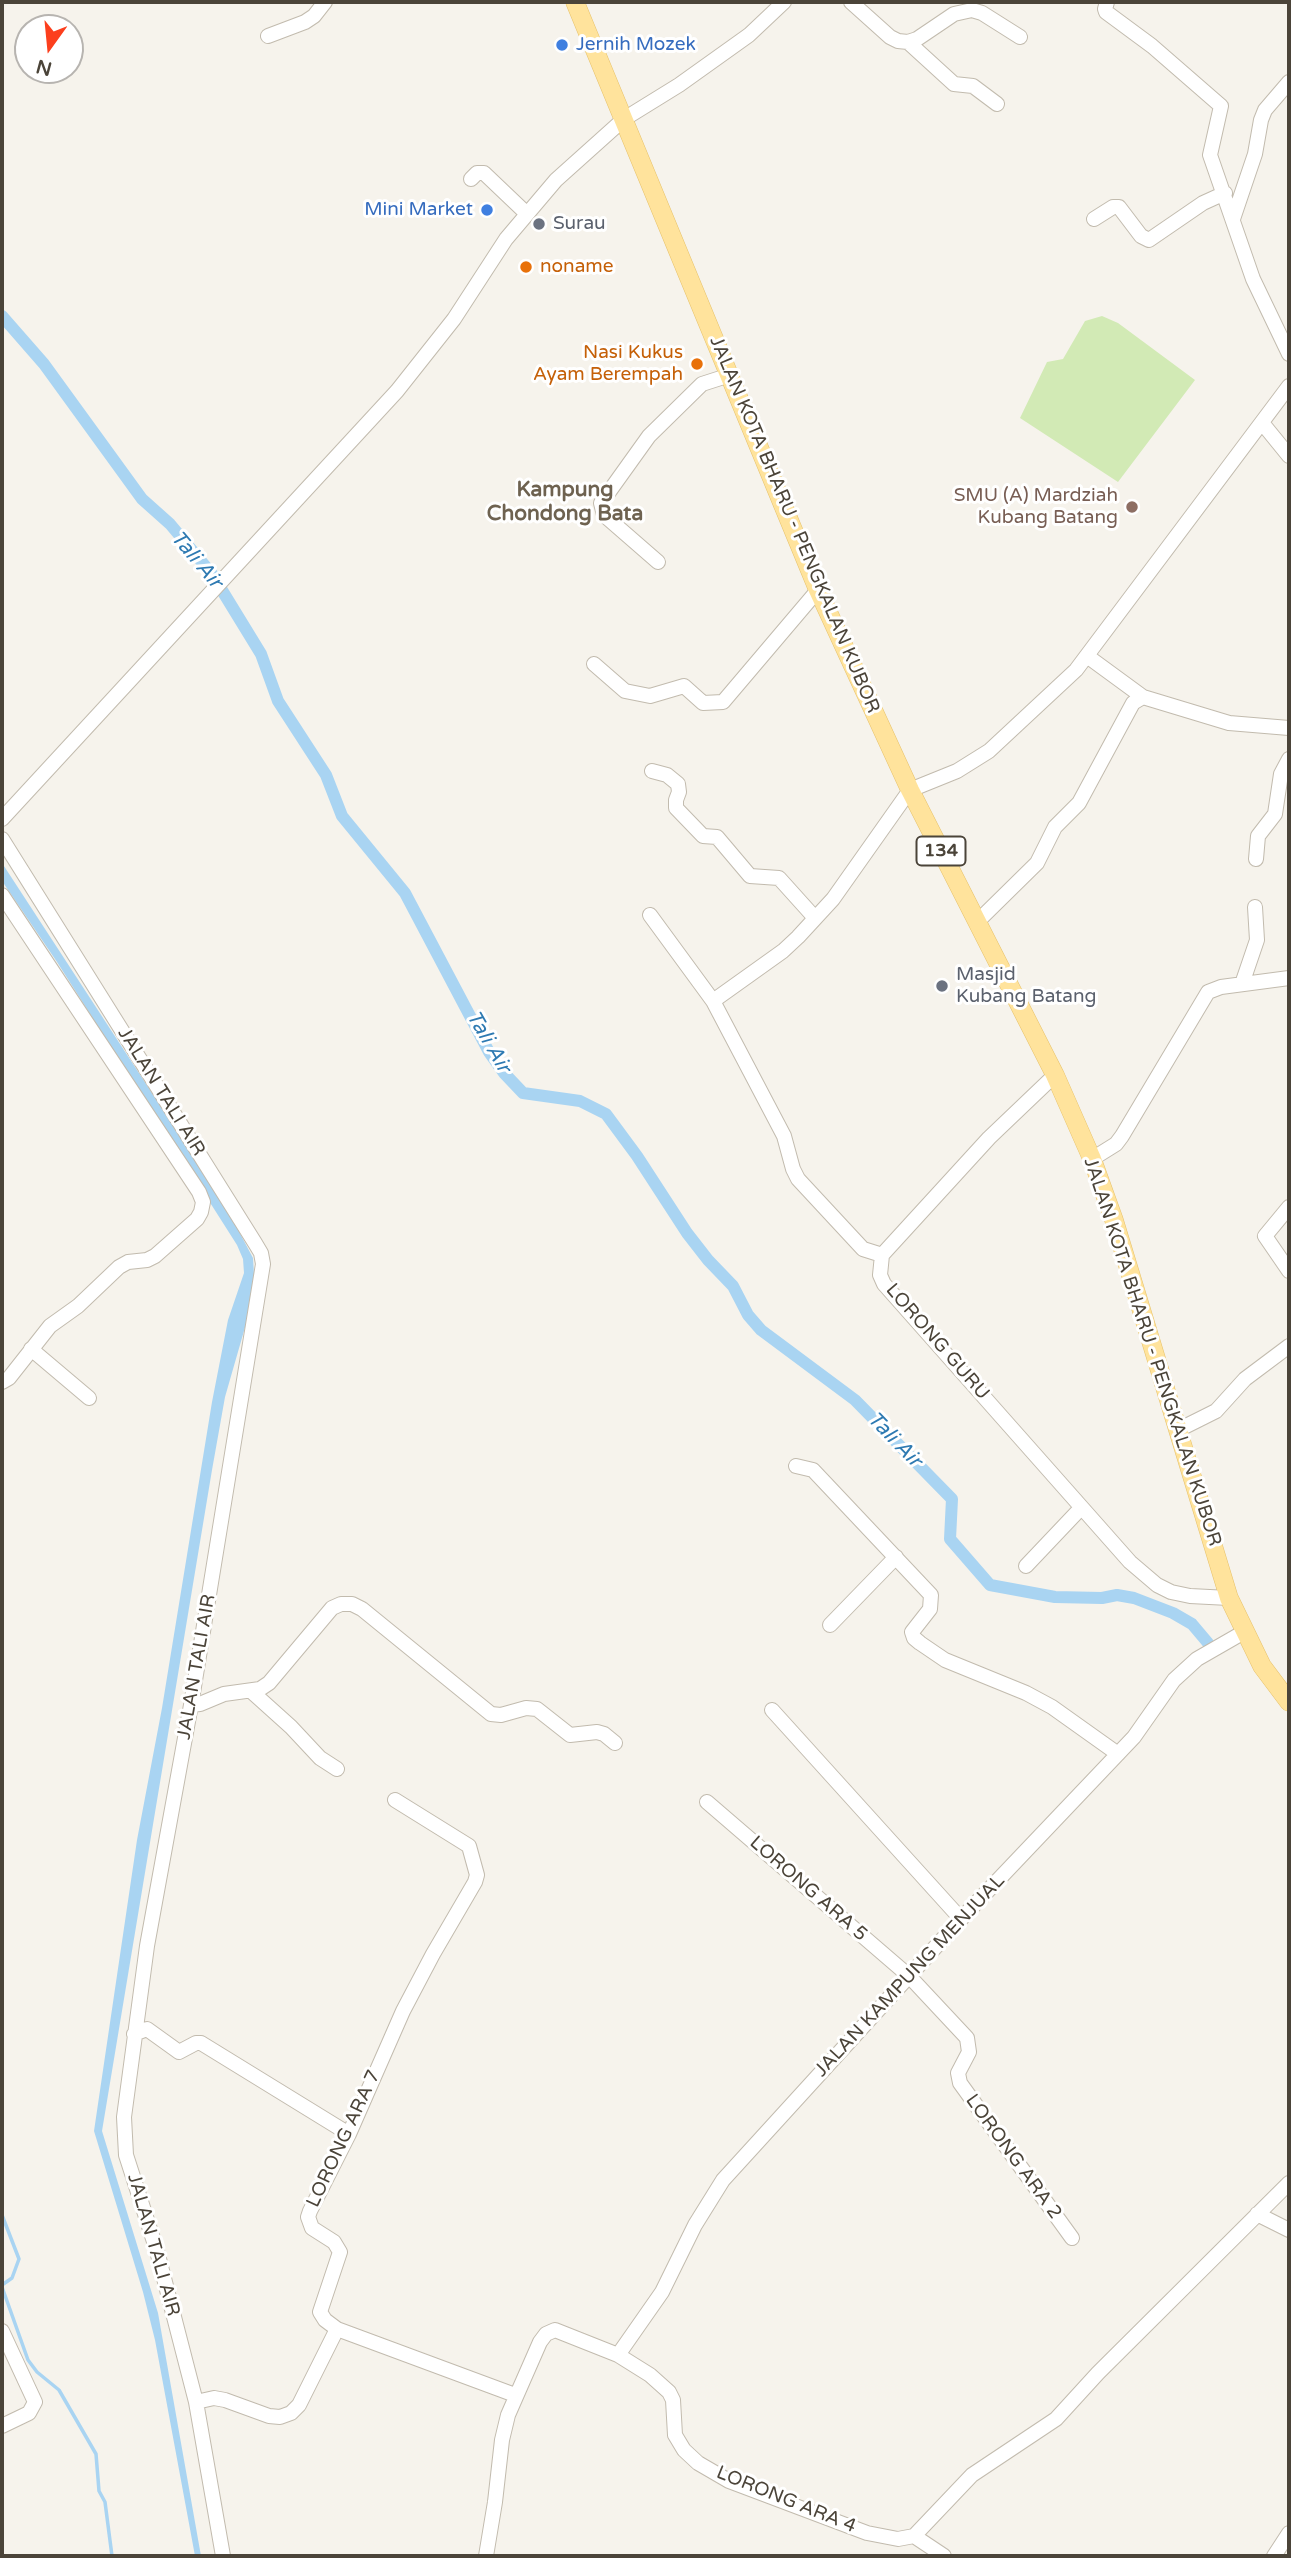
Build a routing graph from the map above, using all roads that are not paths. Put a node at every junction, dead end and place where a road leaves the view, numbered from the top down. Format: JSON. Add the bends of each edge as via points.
{"nodes":[{"id":1,"x":325,"y":2,"type":"edge"},
{"id":2,"x":575,"y":2,"type":"edge"},
{"id":3,"x":784,"y":2,"type":"edge"},
{"id":4,"x":851,"y":2,"type":"edge"},
{"id":5,"x":1107,"y":2,"type":"edge"},
{"id":6,"x":268,"y":36,"type":"dead end"},
{"id":7,"x":1020,"y":37,"type":"dead end"},
{"id":8,"x":908,"y":42,"type":"junction"},
{"id":9,"x":1289,"y":82,"type":"edge"},
{"id":10,"x":997,"y":104,"type":"dead end"},
{"id":11,"x":624,"y":118,"type":"junction"},
{"id":12,"x":471,"y":179,"type":"dead end"},
{"id":13,"x":1225,"y":193,"type":"junction"},
{"id":14,"x":526,"y":213,"type":"junction"},
{"id":15,"x":1094,"y":219,"type":"dead end"},
{"id":16,"x":1233,"y":219,"type":"junction"},
{"id":17,"x":1289,"y":354,"type":"edge"},
{"id":18,"x":730,"y":376,"type":"junction"},
{"id":19,"x":1289,"y":386,"type":"edge"},
{"id":20,"x":1263,"y":424,"type":"junction"},
{"id":21,"x":1289,"y":456,"type":"edge"},
{"id":22,"x":658,"y":562,"type":"dead end"},
{"id":23,"x":818,"y":590,"type":"junction"},
{"id":24,"x":1087,"y":656,"type":"junction"},
{"id":25,"x":594,"y":664,"type":"dead end"},
{"id":26,"x":1143,"y":696,"type":"junction"},
{"id":27,"x":1289,"y":728,"type":"edge"},
{"id":28,"x":1289,"y":759,"type":"edge"},
{"id":29,"x":652,"y":771,"type":"dead end"},
{"id":30,"x":910,"y":790,"type":"junction"},
{"id":31,"x":2,"y":819,"type":"edge"},
{"id":32,"x":2,"y":839,"type":"edge"},
{"id":33,"x":1256,"y":859,"type":"dead end"},
{"id":34,"x":2,"y":895,"type":"edge"},
{"id":35,"x":1255,"y":907,"type":"dead end"},
{"id":36,"x":650,"y":915,"type":"dead end"},
{"id":37,"x":815,"y":918,"type":"junction"},
{"id":38,"x":977,"y":922,"type":"junction"},
{"id":39,"x":1289,"y":978,"type":"edge"},
{"id":40,"x":1242,"y":984,"type":"junction"},
{"id":41,"x":713,"y":1001,"type":"junction"},
{"id":42,"x":1055,"y":1075,"type":"junction"},
{"id":43,"x":1092,"y":1158,"type":"junction"},
{"id":44,"x":1289,"y":1207,"type":"edge"},
{"id":45,"x":881,"y":1255,"type":"junction"},
{"id":46,"x":1289,"y":1271,"type":"edge"},
{"id":47,"x":1289,"y":1346,"type":"edge"},
{"id":48,"x":31,"y":1349,"type":"junction"},
{"id":49,"x":2,"y":1382,"type":"edge"},
{"id":50,"x":89,"y":1398,"type":"dead end"},
{"id":51,"x":1178,"y":1430,"type":"junction"},
{"id":52,"x":796,"y":1466,"type":"dead end"},
{"id":53,"x":1081,"y":1508,"type":"junction"},
{"id":54,"x":896,"y":1557,"type":"junction"},
{"id":55,"x":1026,"y":1566,"type":"dead end"},
{"id":56,"x":1229,"y":1598,"type":"junction"},
{"id":57,"x":830,"y":1625,"type":"dead end"},
{"id":58,"x":1244,"y":1632,"type":"junction"},
{"id":59,"x":251,"y":1691,"type":"junction"},
{"id":60,"x":1289,"y":1702,"type":"edge"},
{"id":61,"x":191,"y":1705,"type":"junction"},
{"id":62,"x":772,"y":1710,"type":"dead end"},
{"id":63,"x":615,"y":1743,"type":"dead end"},
{"id":64,"x":1118,"y":1754,"type":"junction"},
{"id":65,"x":337,"y":1769,"type":"dead end"},
{"id":66,"x":395,"y":1800,"type":"dead end"},
{"id":67,"x":707,"y":1802,"type":"dead end"},
{"id":68,"x":961,"y":1919,"type":"junction"},
{"id":69,"x":909,"y":1976,"type":"junction"},
{"id":70,"x":134,"y":2034,"type":"junction"},
{"id":71,"x":349,"y":2134,"type":"junction"},
{"id":72,"x":1289,"y":2183,"type":"edge"},
{"id":73,"x":1257,"y":2214,"type":"junction"},
{"id":74,"x":1289,"y":2230,"type":"edge"},
{"id":75,"x":1072,"y":2238,"type":"dead end"},
{"id":76,"x":337,"y":2329,"type":"junction"},
{"id":77,"x":2,"y":2331,"type":"edge"},
{"id":78,"x":618,"y":2355,"type":"junction"},
{"id":79,"x":515,"y":2395,"type":"junction"},
{"id":80,"x":196,"y":2402,"type":"junction"},
{"id":81,"x":2,"y":2426,"type":"edge"},
{"id":82,"x":1289,"y":2533,"type":"edge"},
{"id":83,"x":914,"y":2536,"type":"junction"},
{"id":84,"x":223,"y":2556,"type":"edge"},
{"id":85,"x":486,"y":2556,"type":"edge"},
{"id":86,"x":944,"y":2556,"type":"edge"},
{"id":87,"x":1274,"y":2556,"type":"edge"}],
"edges":[{"from":1,"to":6,"type":"street","via":[[305,22]]},
{"from":2,"to":11,"type":"main road","name":"JALAN KOTA BHARU - PENGKALAN KUBOR","number":"134"},
{"from":3,"to":11,"type":"street","via":[[749,35]]},
{"from":4,"to":8,"type":"street","via":[[890,37]]},
{"from":5,"to":13,"type":"street","via":[[1106,12],[1221,106],[1210,152]]},
{"from":7,"to":8,"type":"street","via":[[982,13],[962,10]]},
{"from":8,"to":10,"type":"street","via":[[954,84],[973,86]]},
{"from":9,"to":16,"type":"street","via":[[1265,110]]},
{"from":11,"to":14,"type":"street"},
{"from":11,"to":18,"type":"main road","name":"JALAN KOTA BHARU - PENGKALAN KUBOR","number":"134"},
{"from":12,"to":14,"type":"street","via":[[484,173]]},
{"from":13,"to":15,"type":"street","via":[[1149,240],[1119,207]]},
{"from":13,"to":16,"type":"street"},
{"from":14,"to":31,"type":"street","via":[[423,362]]},
{"from":16,"to":17,"type":"street","via":[[1253,279]]},
{"from":18,"to":22,"type":"street","via":[[702,384],[649,436],[601,503],[604,515]]},
{"from":18,"to":23,"type":"main road","name":"JALAN KOTA BHARU - PENGKALAN KUBOR","number":"134"},
{"from":19,"to":20,"type":"street"},
{"from":20,"to":21,"type":"street"},
{"from":20,"to":24,"type":"street"},
{"from":23,"to":25,"type":"street","via":[[723,702],[703,703],[684,686],[650,696],[625,691]]},
{"from":23,"to":30,"type":"main road","name":"JALAN KOTA BHARU - PENGKALAN KUBOR","number":"134"},
{"from":24,"to":26,"type":"street"},
{"from":24,"to":30,"type":"street","via":[[989,751],[957,771]]},
{"from":26,"to":27,"type":"street","via":[[1229,723]]},
{"from":26,"to":38,"type":"street","via":[[1133,703],[1096,775],[1076,807],[1054,829],[1037,863]]},
{"from":28,"to":33,"type":"street","via":[[1281,774],[1275,814],[1258,836]]},
{"from":29,"to":37,"type":"street","via":[[678,784],[676,808],[703,836],[717,837],[750,876],[779,878]]},
{"from":30,"to":37,"type":"street"},
{"from":30,"to":38,"type":"main road","name":"JALAN KOTA BHARU - PENGKALAN KUBOR","number":"134"},
{"from":32,"to":61,"type":"street","name":"JALAN TALI AIR","via":[[261,1253],[262,1276]]},
{"from":34,"to":48,"type":"street","via":[[203,1202],[197,1219],[155,1256],[119,1267],[50,1325]]},
{"from":35,"to":40,"type":"street","via":[[1257,940]]},
{"from":36,"to":41,"type":"street"},
{"from":37,"to":41,"type":"street","via":[[783,951]]},
{"from":38,"to":42,"type":"main road","name":"JALAN KOTA BHARU - PENGKALAN KUBOR","number":"134"},
{"from":39,"to":40,"type":"street"},
{"from":40,"to":43,"type":"street","via":[[1216,988],[1205,995],[1122,1136]]},
{"from":41,"to":45,"type":"street","via":[[784,1136],[797,1179],[863,1249]]},
{"from":42,"to":43,"type":"main road","name":"JALAN KOTA BHARU - PENGKALAN KUBOR","number":"134"},
{"from":42,"to":45,"type":"street","via":[[989,1138]]},
{"from":43,"to":51,"type":"main road","name":"JALAN KOTA BHARU - PENGKALAN KUBOR","number":"134"},
{"from":44,"to":46,"type":"street","via":[[1265,1236]]},
{"from":45,"to":53,"type":"street","name":"LORONG GURU","via":[[884,1284]]},
{"from":47,"to":51,"type":"street","via":[[1245,1379],[1216,1411]]},
{"from":48,"to":49,"type":"street"},
{"from":48,"to":50,"type":"street"},
{"from":51,"to":56,"type":"main road","name":"JALAN KOTA BHARU - PENGKALAN KUBOR","number":"134"},
{"from":52,"to":54,"type":"street","via":[[813,1470]]},
{"from":53,"to":55,"type":"street"},
{"from":53,"to":56,"type":"street","name":"LORONG GURU","via":[[1157,1585],[1190,1597]]},
{"from":54,"to":57,"type":"street"},
{"from":54,"to":64,"type":"street","via":[[931,1595],[930,1609],[912,1632],[914,1638],[955,1665],[1052,1707]]},
{"from":56,"to":58,"type":"main road","name":"JALAN KOTA BHARU - PENGKALAN KUBOR","number":"134"},
{"from":58,"to":60,"type":"main road","name":"JALAN KOTA BHARU - PENGKALAN KUBOR","number":"134"},
{"from":58,"to":64,"type":"street","name":"JALAN KAMPUNG MENJUAL","via":[[1197,1659],[1174,1680]]},
{"from":59,"to":61,"type":"street"},
{"from":59,"to":63,"type":"street","via":[[269,1683],[332,1608],[352,1604],[491,1714],[537,1709],[570,1735],[597,1732]]},
{"from":59,"to":65,"type":"street"},
{"from":61,"to":70,"type":"street","name":"JALAN TALI AIR"},
{"from":62,"to":68,"type":"street"},
{"from":64,"to":68,"type":"street","name":"JALAN KAMPUNG MENJUAL"},
{"from":66,"to":71,"type":"street","name":"LORONG ARA 7","via":[[464,1841],[477,1875],[403,2011]]},
{"from":67,"to":69,"type":"street","name":"LORONG ARA 5"},
{"from":68,"to":69,"type":"street","name":"JALAN KAMPUNG MENJUAL"},
{"from":69,"to":75,"type":"street","name":"LORONG ARA 2","via":[[967,2038],[969,2052],[958,2073],[960,2083]]},
{"from":69,"to":78,"type":"street","name":"JALAN KAMPUNG MENJUAL","via":[[723,2180],[662,2292]]},
{"from":70,"to":71,"type":"street","via":[[148,2029],[179,2052],[201,2043]]},
{"from":70,"to":80,"type":"street","name":"JALAN TALI AIR","via":[[125,2146]]},
{"from":71,"to":76,"type":"street","name":"LORONG ARA 7","via":[[308,2217],[312,2228],[334,2242],[340,2252],[320,2312]]},
{"from":72,"to":73,"type":"street"},
{"from":73,"to":74,"type":"street"},
{"from":73,"to":83,"type":"street","via":[[1056,2419],[972,2475]]},
{"from":76,"to":79,"type":"street"},
{"from":76,"to":80,"type":"street","via":[[291,2413],[269,2416],[214,2398]]},
{"from":77,"to":81,"type":"street","via":[[36,2402],[29,2413]]},
{"from":78,"to":79,"type":"street","name":"LORONG ARA 4","via":[[555,2330],[540,2342]]},
{"from":78,"to":83,"type":"street","name":"LORONG ARA 4","via":[[669,2392],[675,2435],[698,2463],[729,2481],[867,2533],[898,2539]]},
{"from":79,"to":85,"type":"street","name":"LORONG ARA 4","via":[[502,2440]]},
{"from":80,"to":84,"type":"street","name":"JALAN TALI AIR"},
{"from":82,"to":87,"type":"street"},
{"from":83,"to":86,"type":"street"}]}
